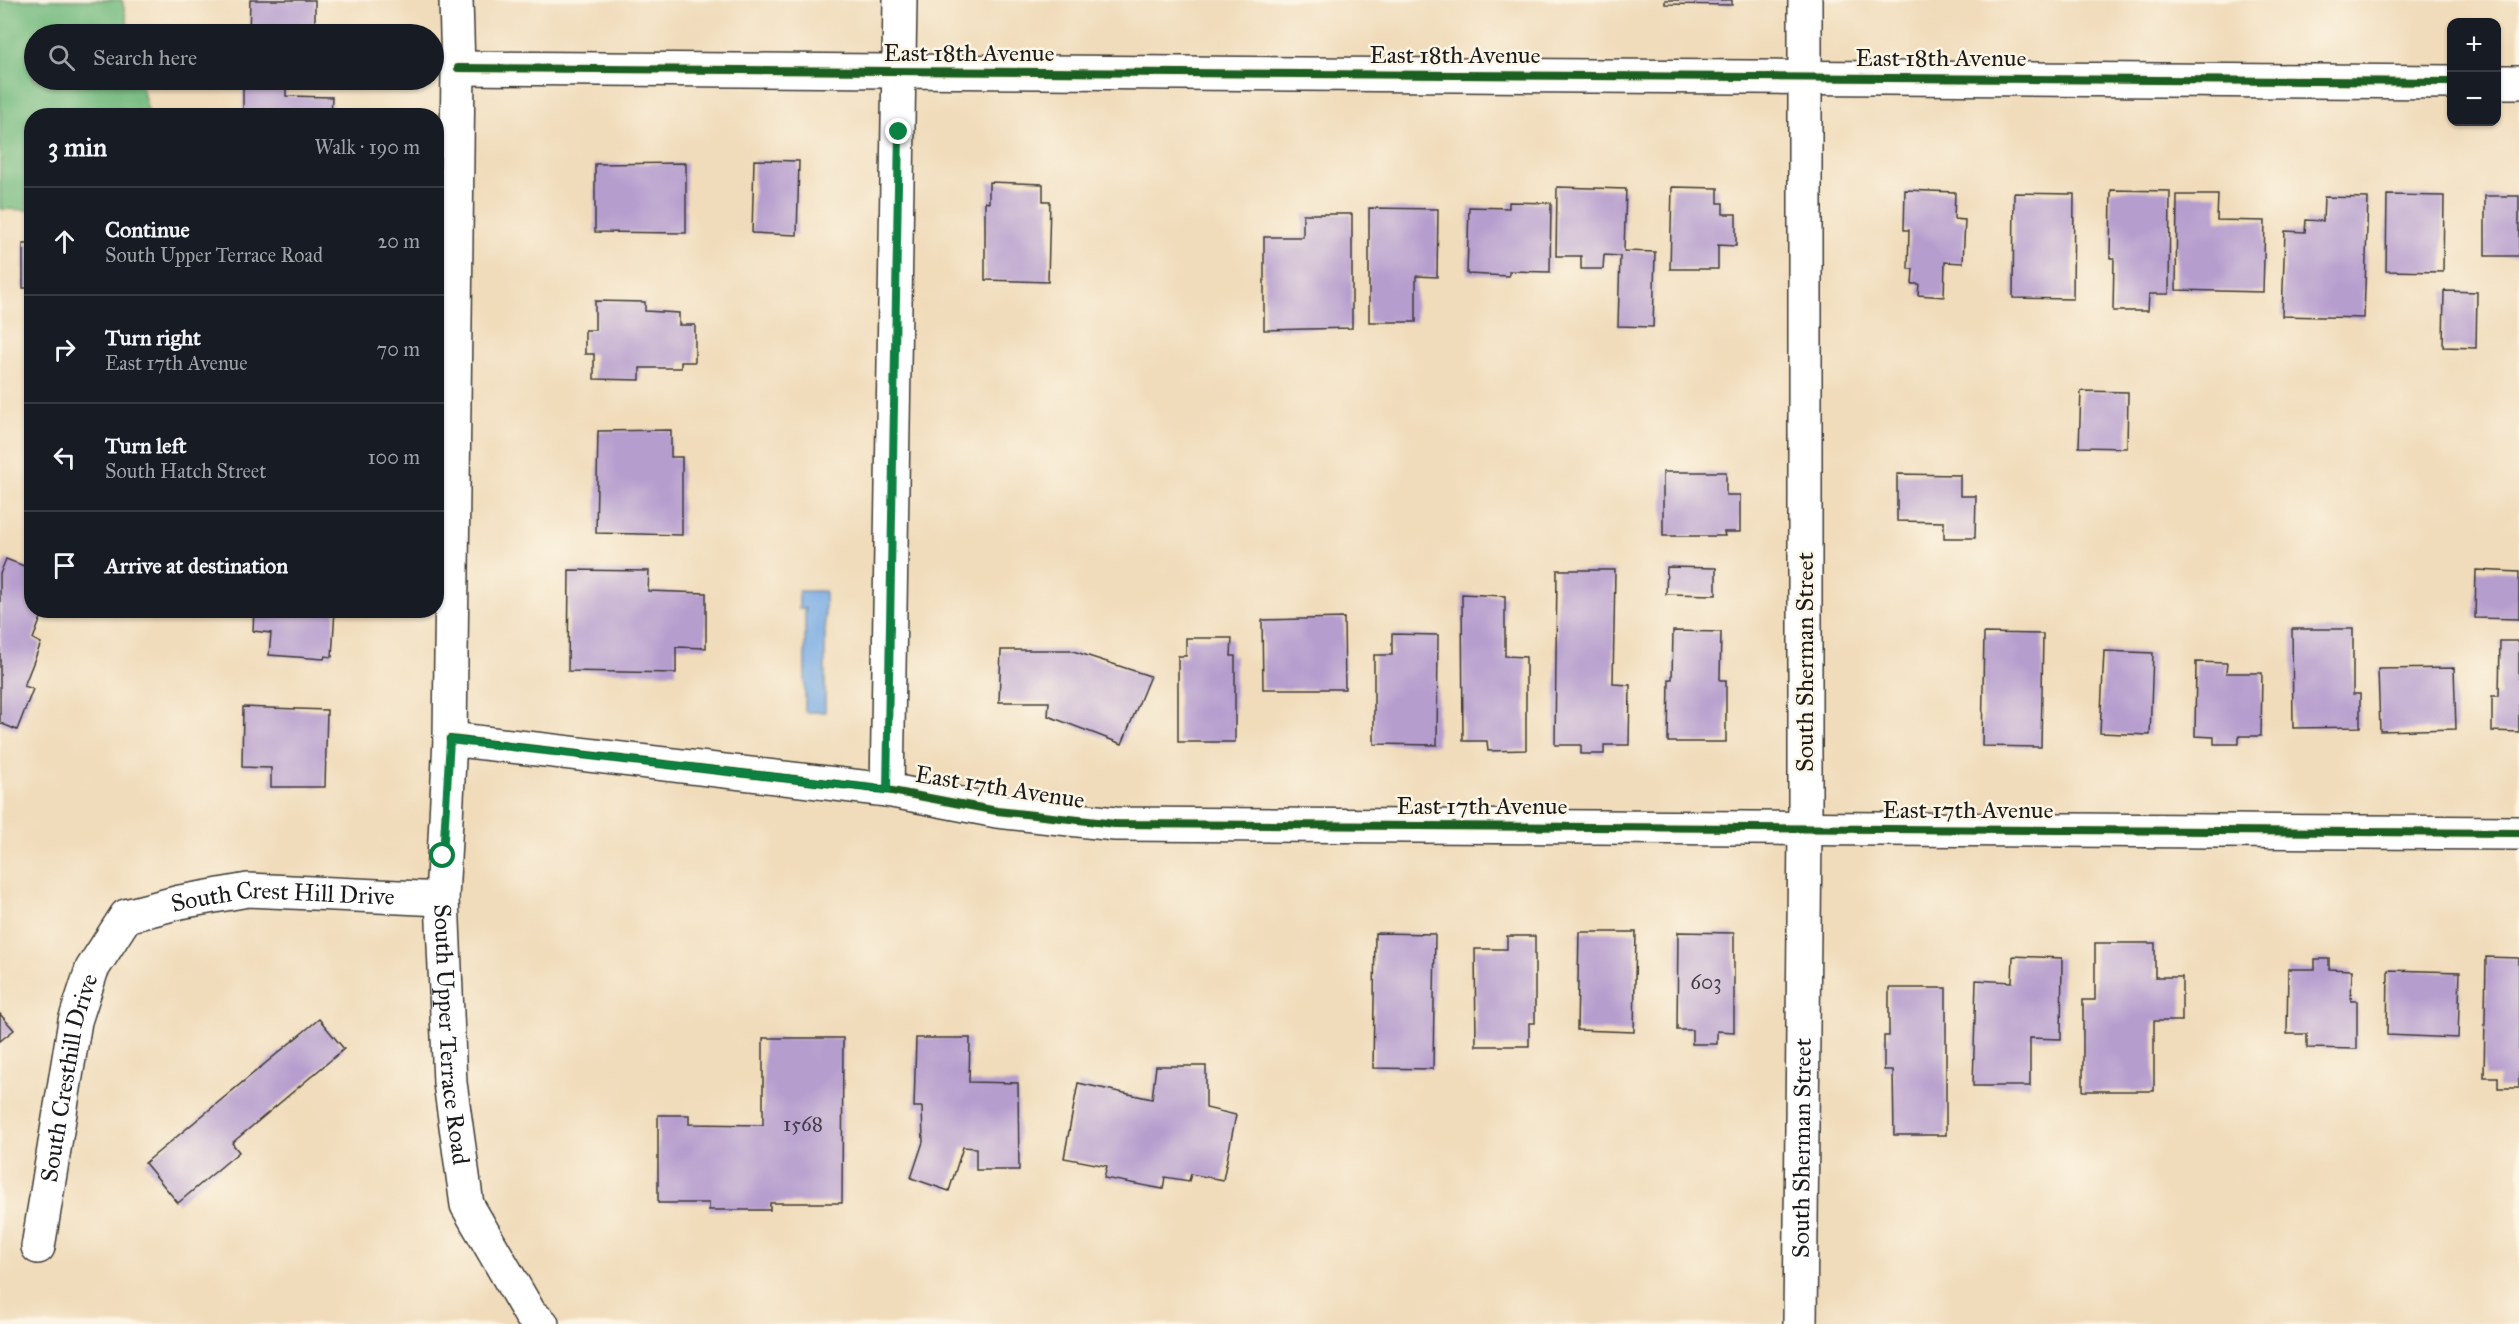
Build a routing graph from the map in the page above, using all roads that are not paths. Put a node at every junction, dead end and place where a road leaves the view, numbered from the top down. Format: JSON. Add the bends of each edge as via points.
{"nodes":[{"id":1,"x":456,"y":0,"type":"edge"},
{"id":2,"x":900,"y":0,"type":"edge"},
{"id":3,"x":1805,"y":0,"type":"edge"},
{"id":4,"x":458,"y":68,"type":"junction"},
{"id":5,"x":900,"y":72,"type":"junction"},
{"id":6,"x":1805,"y":76,"type":"junction"},
{"id":7,"x":2447,"y":81,"type":"edge"},
{"id":8,"x":2501,"y":82,"type":"edge"},
{"id":9,"x":2519,"y":82,"type":"edge"},
{"id":10,"x":450,"y":740,"type":"junction"},
{"id":11,"x":887,"y":790,"type":"junction"},
{"id":12,"x":1805,"y":828,"type":"junction"},
{"id":13,"x":2519,"y":833,"type":"edge"},
{"id":14,"x":441,"y":899,"type":"junction"},
{"id":15,"x":126,"y":916,"type":"joint"},
{"id":16,"x":38,"y":1247,"type":"dead end"},
{"id":17,"x":542,"y":1324,"type":"edge"},
{"id":18,"x":1800,"y":1324,"type":"edge"}],
"edges":[{"from":1,"to":4,"type":"street","name":"South Upper Terrace Road"},
{"from":2,"to":5,"type":"street"},
{"from":3,"to":6,"type":"street","name":"South Sherman Street"},
{"from":4,"to":5,"type":"street","name":"East 18th Avenue"},
{"from":4,"to":10,"type":"street","name":"South Upper Terrace Road"},
{"from":5,"to":6,"type":"street","name":"East 18th Avenue"},
{"from":5,"to":11,"type":"street"},
{"from":6,"to":7,"type":"street","name":"East 18th Avenue"},
{"from":6,"to":12,"type":"street","name":"South Sherman Street"},
{"from":8,"to":9,"type":"street"},
{"from":10,"to":11,"type":"street","name":"East 17th Avenue"},
{"from":10,"to":14,"type":"street","name":"South Upper Terrace Road"},
{"from":11,"to":12,"type":"street","name":"East 17th Avenue","via":[[997,811],[1115,824]]},
{"from":12,"to":13,"type":"street","name":"East 17th Avenue"},
{"from":12,"to":18,"type":"street","name":"South Sherman Street"},
{"from":14,"to":15,"type":"street","name":"South Crest Hill Drive","via":[[248,890]]},
{"from":14,"to":17,"type":"street","name":"South Upper Terrace Road","via":[[450,1083],[466,1205],[530,1314]]},
{"from":15,"to":16,"type":"street","name":"South Cresthill Drive","via":[[92,969],[75,1021]]}]}
